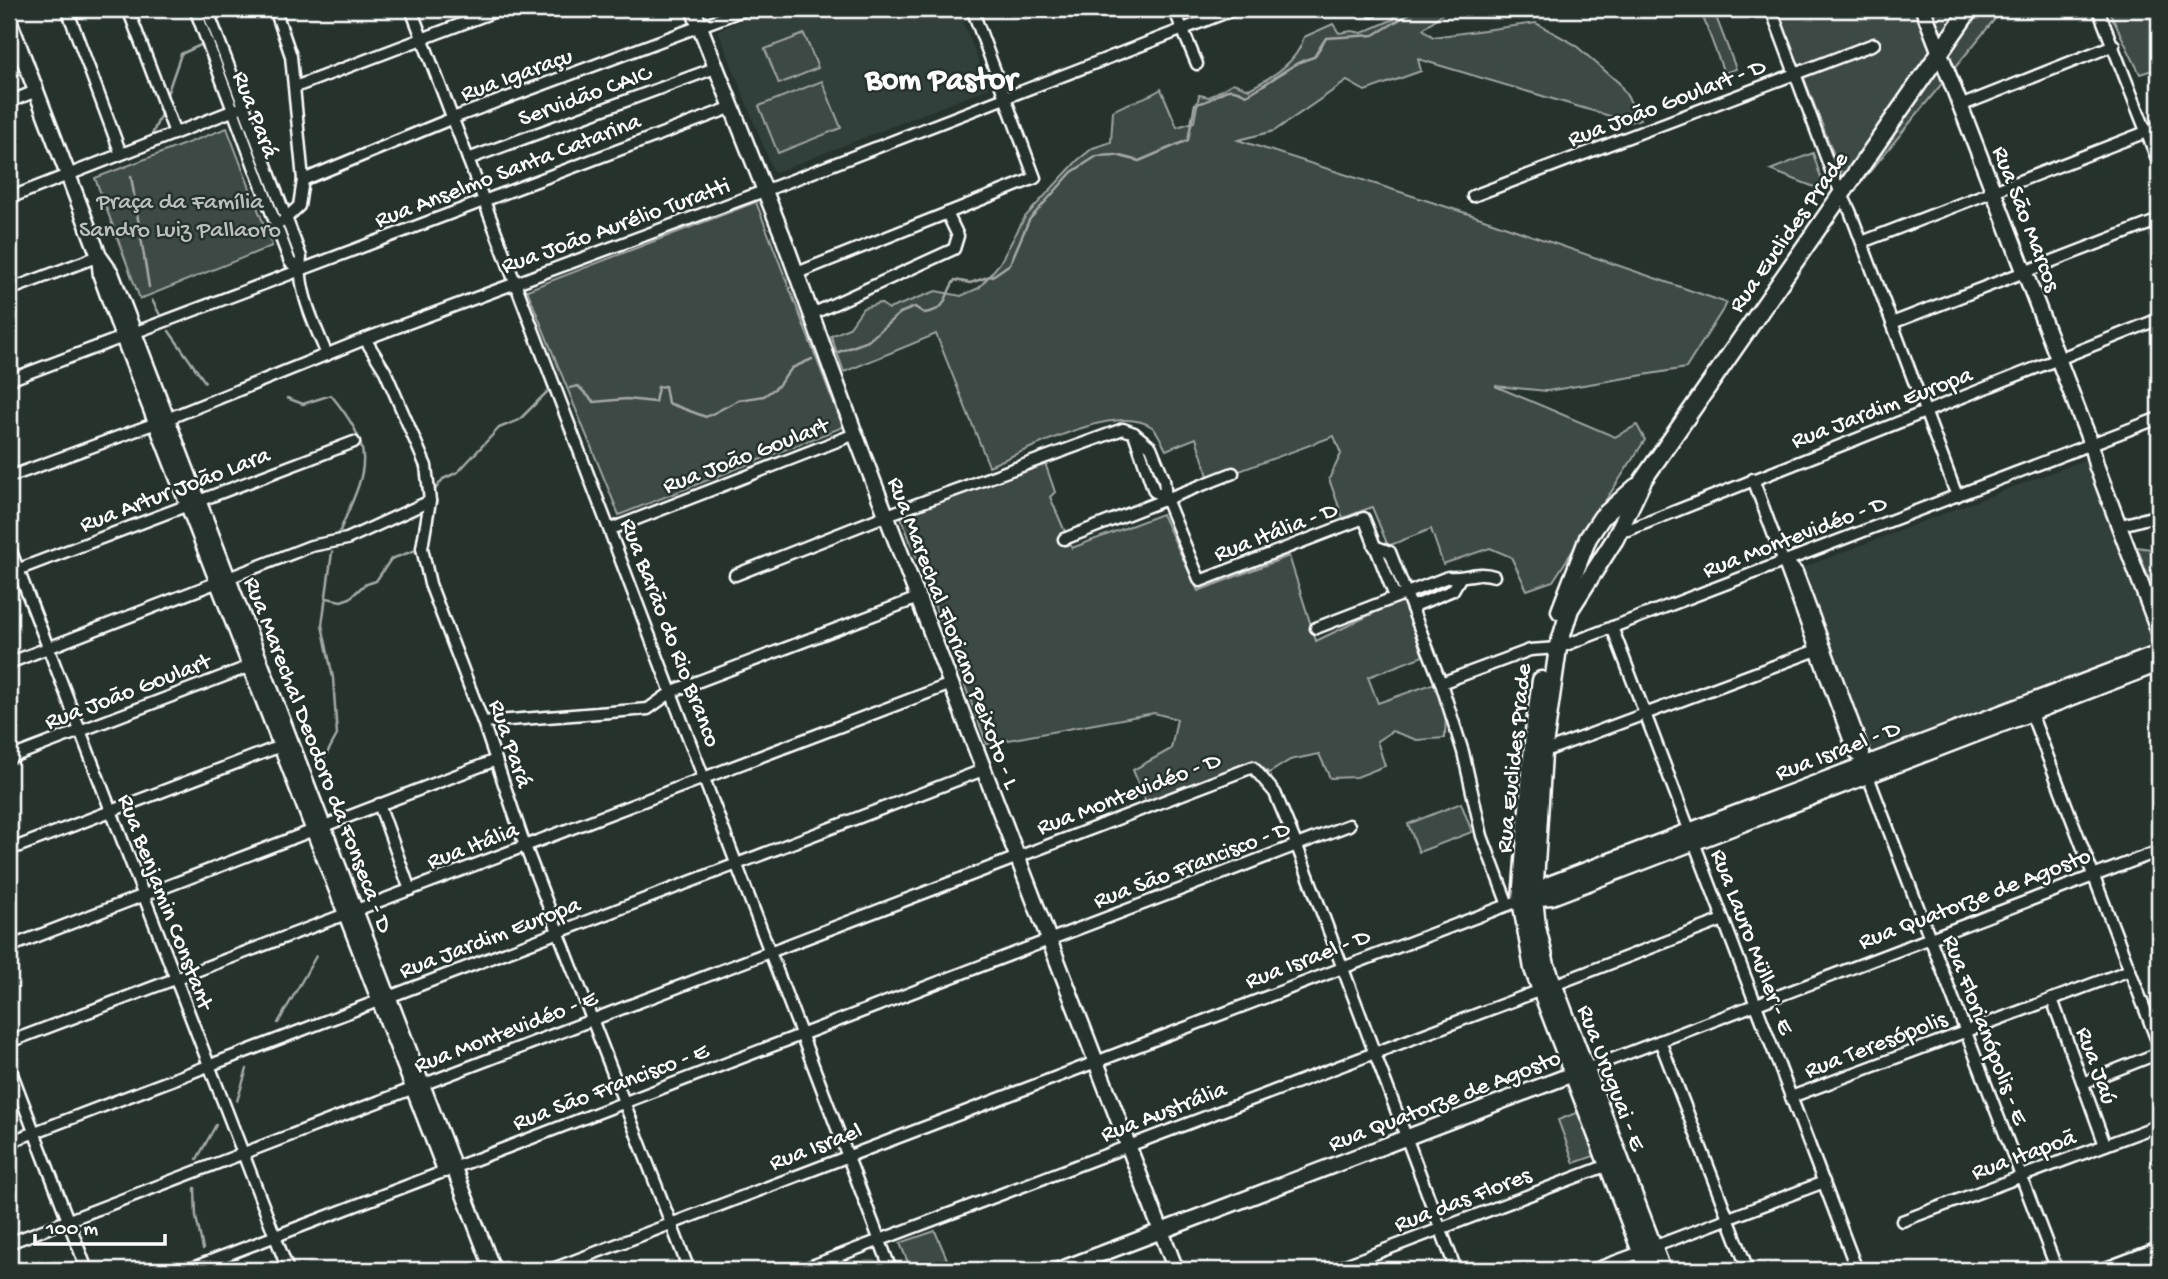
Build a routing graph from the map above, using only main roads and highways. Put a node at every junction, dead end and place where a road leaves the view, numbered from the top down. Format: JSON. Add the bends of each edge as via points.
{"nodes":[{"id":1,"x":1970,"y":9,"type":"edge"},
{"id":2,"x":1643,"y":480,"type":"junction"},
{"id":3,"x":1606,"y":513,"type":"junction"},
{"id":4,"x":1619,"y":529,"type":"junction"},
{"id":5,"x":1587,"y":544,"type":"junction"},
{"id":6,"x":1603,"y":556,"type":"junction"},
{"id":7,"x":1553,"y":647,"type":"junction"},
{"id":8,"x":1521,"y":900,"type":"joint"},
{"id":9,"x":1579,"y":1072,"type":"junction"},
{"id":10,"x":1647,"y":1249,"type":"junction"},
{"id":11,"x":1648,"y":1270,"type":"edge"},
{"id":12,"x":1662,"y":1270,"type":"edge"}],
"edges":[{"from":1,"to":2,"type":"main road","name":"Rua Euclides Prade"},
{"from":2,"to":3,"type":"main road","name":"Rua Euclides Prade"},
{"from":2,"to":4,"type":"main road","name":"Rua Euclides Prade"},
{"from":3,"to":4,"type":"main road","via":[[1617,515]]},
{"from":3,"to":5,"type":"main road","name":"Rua Euclides Prade"},
{"from":4,"to":6,"type":"main road","name":"Rua Euclides Prade"},
{"from":5,"to":6,"type":"main road","via":[[1590,555]]},
{"from":5,"to":7,"type":"main road","name":"Rua Euclides Prade"},
{"from":6,"to":7,"type":"main road","name":"Rua Euclides Prade"},
{"from":7,"to":8,"type":"main road","name":"Rua Euclides Prade"},
{"from":8,"to":9,"type":"main road","name":"Rua Uruguai - E","via":[[1537,927],[1547,988]]},
{"from":9,"to":10,"type":"main road","name":"Rua Uruguai - E"},
{"from":9,"to":10,"type":"main road","name":"Rua Uruguai - E","via":[[1608,1165]]},
{"from":10,"to":11,"type":"main road","name":"Rua Uruguai - E"},
{"from":10,"to":12,"type":"main road","name":"Rua Uruguai - E"}]}
